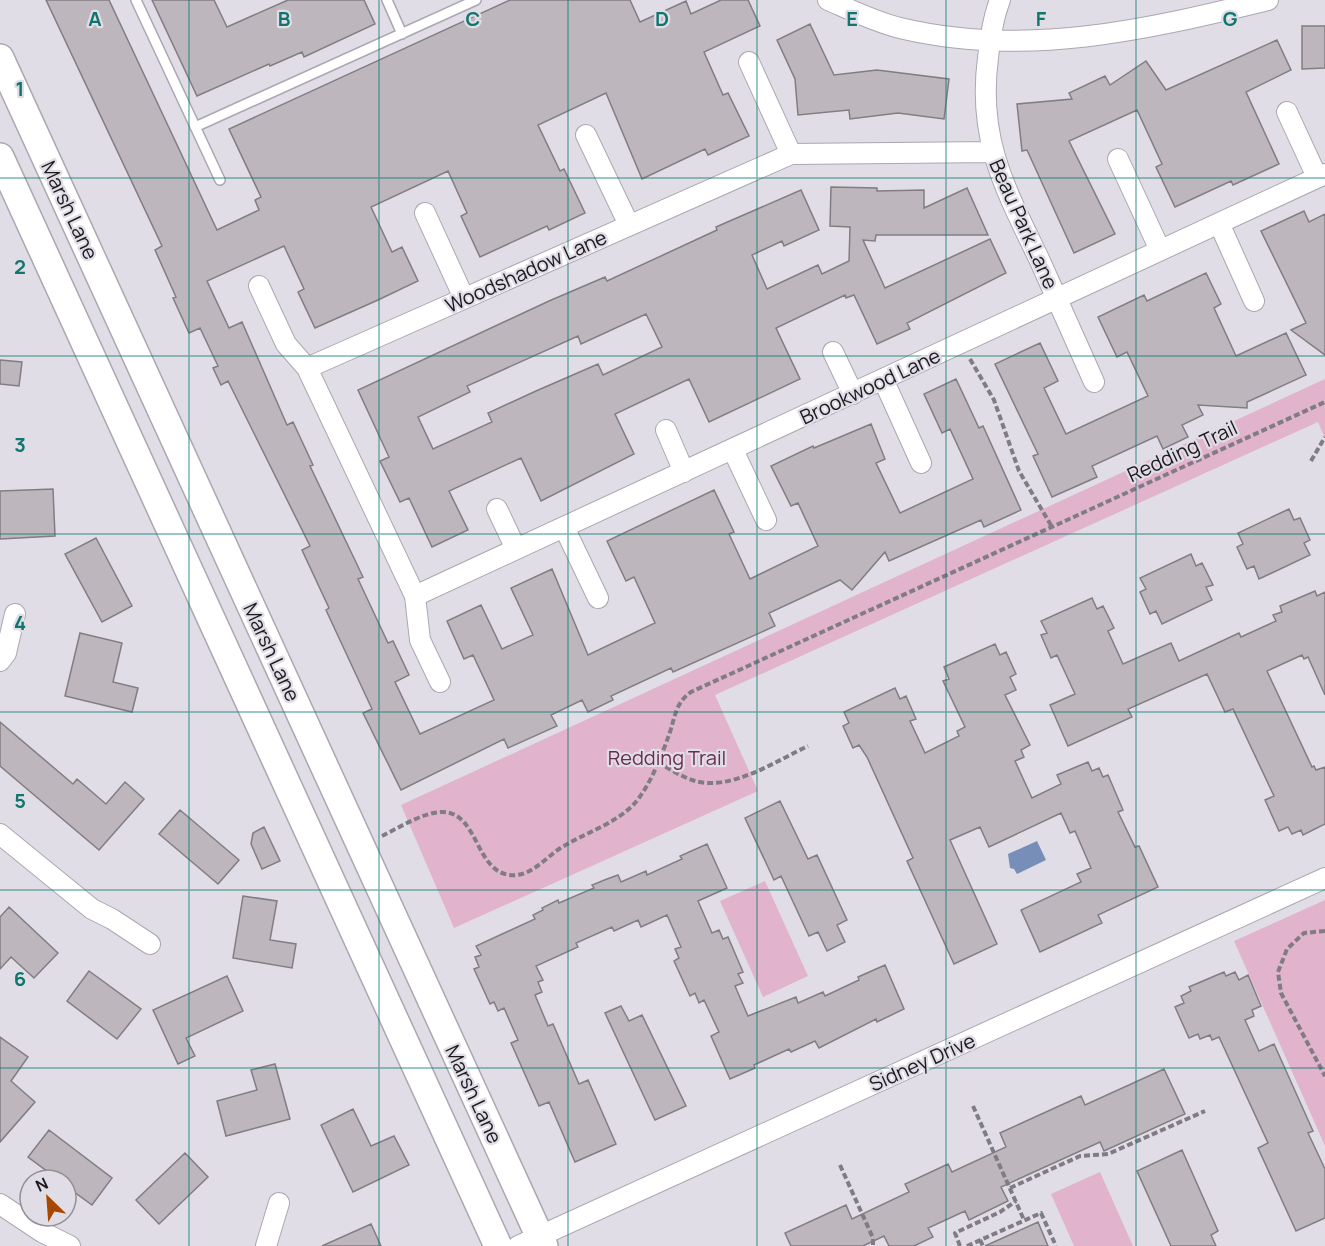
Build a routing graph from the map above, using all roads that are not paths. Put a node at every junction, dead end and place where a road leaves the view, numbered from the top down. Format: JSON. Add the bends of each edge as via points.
{"nodes":[{"id":1,"x":136,"y":0,"type":"edge"},
{"id":2,"x":387,"y":0,"type":"edge"},
{"id":3,"x":476,"y":0,"type":"edge"},
{"id":4,"x":828,"y":0,"type":"edge"},
{"id":5,"x":1000,"y":0,"type":"edge"},
{"id":6,"x":1268,"y":0,"type":"edge"},
{"id":7,"x":402,"y":34,"type":"junction"},
{"id":8,"x":990,"y":41,"type":"junction"},
{"id":9,"x":0,"y":58,"type":"edge"},
{"id":10,"x":750,"y":62,"type":"dead end"},
{"id":11,"x":1287,"y":112,"type":"dead end"},
{"id":12,"x":195,"y":127,"type":"junction"},
{"id":13,"x":586,"y":135,"type":"dead end"},
{"id":14,"x":992,"y":152,"type":"junction"},
{"id":15,"x":791,"y":154,"type":"junction"},
{"id":16,"x":0,"y":157,"type":"edge"},
{"id":17,"x":1118,"y":159,"type":"dead end"},
{"id":18,"x":1321,"y":176,"type":"edge"},
{"id":19,"x":220,"y":180,"type":"dead end"},
{"id":20,"x":425,"y":213,"type":"dead end"},
{"id":21,"x":1219,"y":223,"type":"junction"},
{"id":22,"x":629,"y":225,"type":"junction"},
{"id":23,"x":1160,"y":250,"type":"junction"},
{"id":24,"x":259,"y":286,"type":"dead end"},
{"id":25,"x":464,"y":298,"type":"junction"},
{"id":26,"x":1057,"y":299,"type":"junction"},
{"id":27,"x":1254,"y":301,"type":"dead end"},
{"id":28,"x":833,"y":352,"type":"dead end"},
{"id":29,"x":307,"y":368,"type":"junction"},
{"id":30,"x":883,"y":380,"type":"junction"},
{"id":31,"x":1094,"y":382,"type":"dead end"},
{"id":32,"x":853,"y":394,"type":"junction"},
{"id":33,"x":666,"y":430,"type":"dead end"},
{"id":34,"x":733,"y":450,"type":"junction"},
{"id":35,"x":921,"y":463,"type":"dead end"},
{"id":36,"x":684,"y":472,"type":"junction"},
{"id":37,"x":497,"y":509,"type":"dead end"},
{"id":38,"x":766,"y":520,"type":"dead end"},
{"id":39,"x":564,"y":527,"type":"junction"},
{"id":40,"x":516,"y":549,"type":"junction"},
{"id":41,"x":415,"y":596,"type":"junction"},
{"id":42,"x":598,"y":598,"type":"dead end"},
{"id":43,"x":15,"y":615,"type":"dead end"},
{"id":44,"x":0,"y":661,"type":"edge"},
{"id":45,"x":440,"y":682,"type":"dead end"},
{"id":46,"x":0,"y":834,"type":"edge"},
{"id":47,"x":1325,"y":878,"type":"edge"},
{"id":48,"x":150,"y":944,"type":"dead end"},
{"id":49,"x":279,"y":1203,"type":"dead end"},
{"id":50,"x":0,"y":1204,"type":"edge"},
{"id":51,"x":534,"y":1243,"type":"edge"},
{"id":52,"x":70,"y":1246,"type":"edge"},
{"id":53,"x":266,"y":1246,"type":"edge"},
{"id":54,"x":498,"y":1246,"type":"edge"}],
"edges":[{"from":1,"to":12,"type":"lane"},
{"from":2,"to":7,"type":"lane"},
{"from":3,"to":7,"type":"lane"},
{"from":4,"to":8,"type":"street","via":[[899,28]]},
{"from":5,"to":8,"type":"street","name":"Beau Park Lane"},
{"from":6,"to":8,"type":"street","via":[[1107,35],[1041,42]]},
{"from":7,"to":12,"type":"lane"},
{"from":8,"to":14,"type":"street","name":"Beau Park Lane","via":[[986,122]]},
{"from":9,"to":51,"type":"main road","name":"Marsh Lane"},
{"from":10,"to":15,"type":"street"},
{"from":11,"to":18,"type":"street"},
{"from":12,"to":19,"type":"lane"},
{"from":13,"to":22,"type":"street"},
{"from":14,"to":15,"type":"street","name":"Woodshadow Lane"},
{"from":14,"to":26,"type":"street","name":"Beau Park Lane"},
{"from":15,"to":22,"type":"street","name":"Woodshadow Lane"},
{"from":16,"to":54,"type":"main road","name":"Marsh Lane"},
{"from":17,"to":23,"type":"street"},
{"from":18,"to":21,"type":"street","name":"Brookwood Lane"},
{"from":20,"to":25,"type":"street"},
{"from":21,"to":23,"type":"street","name":"Brookwood Lane"},
{"from":21,"to":27,"type":"street"},
{"from":22,"to":25,"type":"street","name":"Woodshadow Lane"},
{"from":23,"to":26,"type":"street","name":"Brookwood Lane"},
{"from":24,"to":29,"type":"street","via":[[286,344]]},
{"from":25,"to":29,"type":"street","name":"Woodshadow Lane"},
{"from":26,"to":30,"type":"street","name":"Brookwood Lane"},
{"from":26,"to":31,"type":"street","name":"Beau Park Lane"},
{"from":28,"to":32,"type":"street"},
{"from":29,"to":41,"type":"street"},
{"from":30,"to":32,"type":"street","name":"Brookwood Lane"},
{"from":30,"to":35,"type":"street"},
{"from":32,"to":34,"type":"street","name":"Brookwood Lane"},
{"from":33,"to":36,"type":"street"},
{"from":34,"to":36,"type":"street","name":"Brookwood Lane"},
{"from":34,"to":38,"type":"street"},
{"from":36,"to":39,"type":"street","name":"Brookwood Lane"},
{"from":37,"to":40,"type":"street"},
{"from":39,"to":40,"type":"street","name":"Brookwood Lane"},
{"from":39,"to":42,"type":"street"},
{"from":40,"to":41,"type":"street","name":"Brookwood Lane"},
{"from":41,"to":45,"type":"street","via":[[420,640]]},
{"from":43,"to":44,"type":"street","via":[[6,653]]},
{"from":46,"to":48,"type":"street","via":[[93,909]]},
{"from":47,"to":51,"type":"street","name":"Sidney Drive"},
{"from":49,"to":53,"type":"street"},
{"from":50,"to":52,"type":"street"}]}
